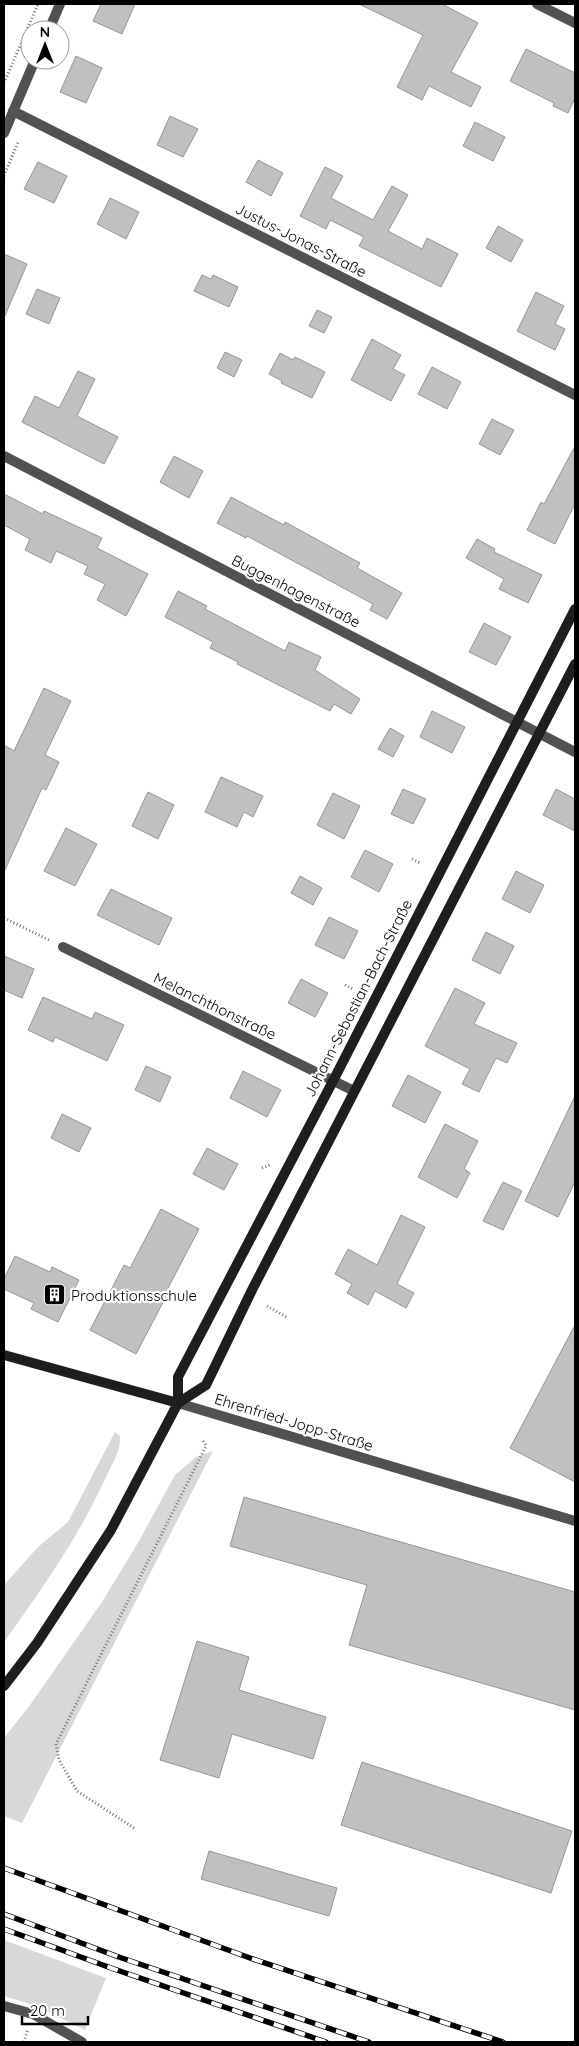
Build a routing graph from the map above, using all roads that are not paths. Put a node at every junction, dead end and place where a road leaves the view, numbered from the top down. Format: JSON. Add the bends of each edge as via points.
{"nodes":[{"id":1,"x":60,"y":4,"type":"edge"},
{"id":2,"x":537,"y":4,"type":"edge"},
{"id":3,"x":53,"y":20,"type":"edge"},
{"id":4,"x":575,"y":24,"type":"edge"},
{"id":5,"x":32,"y":70,"type":"edge"},
{"id":6,"x":13,"y":112,"type":"junction"},
{"id":7,"x":4,"y":133,"type":"edge"},
{"id":8,"x":575,"y":395,"type":"edge"},
{"id":9,"x":4,"y":456,"type":"edge"},
{"id":10,"x":575,"y":609,"type":"edge"},
{"id":11,"x":575,"y":664,"type":"edge"},
{"id":12,"x":517,"y":722,"type":"junction"},
{"id":13,"x":539,"y":734,"type":"junction"},
{"id":14,"x":575,"y":752,"type":"edge"},
{"id":15,"x":63,"y":947,"type":"road end"},
{"id":16,"x":333,"y":1081,"type":"junction"},
{"id":17,"x":354,"y":1091,"type":"junction"},
{"id":18,"x":4,"y":1355,"type":"edge"},
{"id":19,"x":178,"y":1403,"type":"junction"},
{"id":20,"x":575,"y":1522,"type":"edge"},
{"id":21,"x":4,"y":1686,"type":"edge"},
{"id":22,"x":4,"y":2006,"type":"edge"},
{"id":23,"x":82,"y":2042,"type":"edge"}],
"edges":[{"from":1,"to":3,"type":"street"},
{"from":2,"to":4,"type":"street"},
{"from":5,"to":6,"type":"street"},
{"from":6,"to":7,"type":"street"},
{"from":6,"to":8,"type":"street","name":"Justus-Jonas-Straße"},
{"from":9,"to":12,"type":"street","name":"Buggenhagenstraße"},
{"from":10,"to":12,"type":"street","name":"Johann-Sebastian-Bach-Straße"},
{"from":11,"to":13,"type":"street","name":"Johann-Sebastian-Bach-Straße"},
{"from":12,"to":13,"type":"street","name":"Buggenhagenstraße"},
{"from":12,"to":16,"type":"street","name":"Johann-Sebastian-Bach-Straße"},
{"from":13,"to":14,"type":"street","name":"Buggenhagenstraße"},
{"from":13,"to":17,"type":"street","name":"Johann-Sebastian-Bach-Straße"},
{"from":15,"to":16,"type":"street","name":"Melanchthonstraße"},
{"from":16,"to":17,"type":"street","name":"Melanchthonstraße"},
{"from":16,"to":19,"type":"street","name":"Johann-Sebastian-Bach-Straße","via":[[178,1377]]},
{"from":17,"to":19,"type":"street","name":"Johann-Sebastian-Bach-Straße","via":[[206,1385]]},
{"from":18,"to":19,"type":"street","name":"Ehrenfried-Jopp-Straße"},
{"from":19,"to":20,"type":"street","name":"Ehrenfried-Jopp-Straße"},
{"from":19,"to":21,"type":"street","name":"Johann-Sebastian-Bach-Straße","via":[[110,1530],[37,1643]]},
{"from":22,"to":23,"type":"street","via":[[34,2014]]}]}
